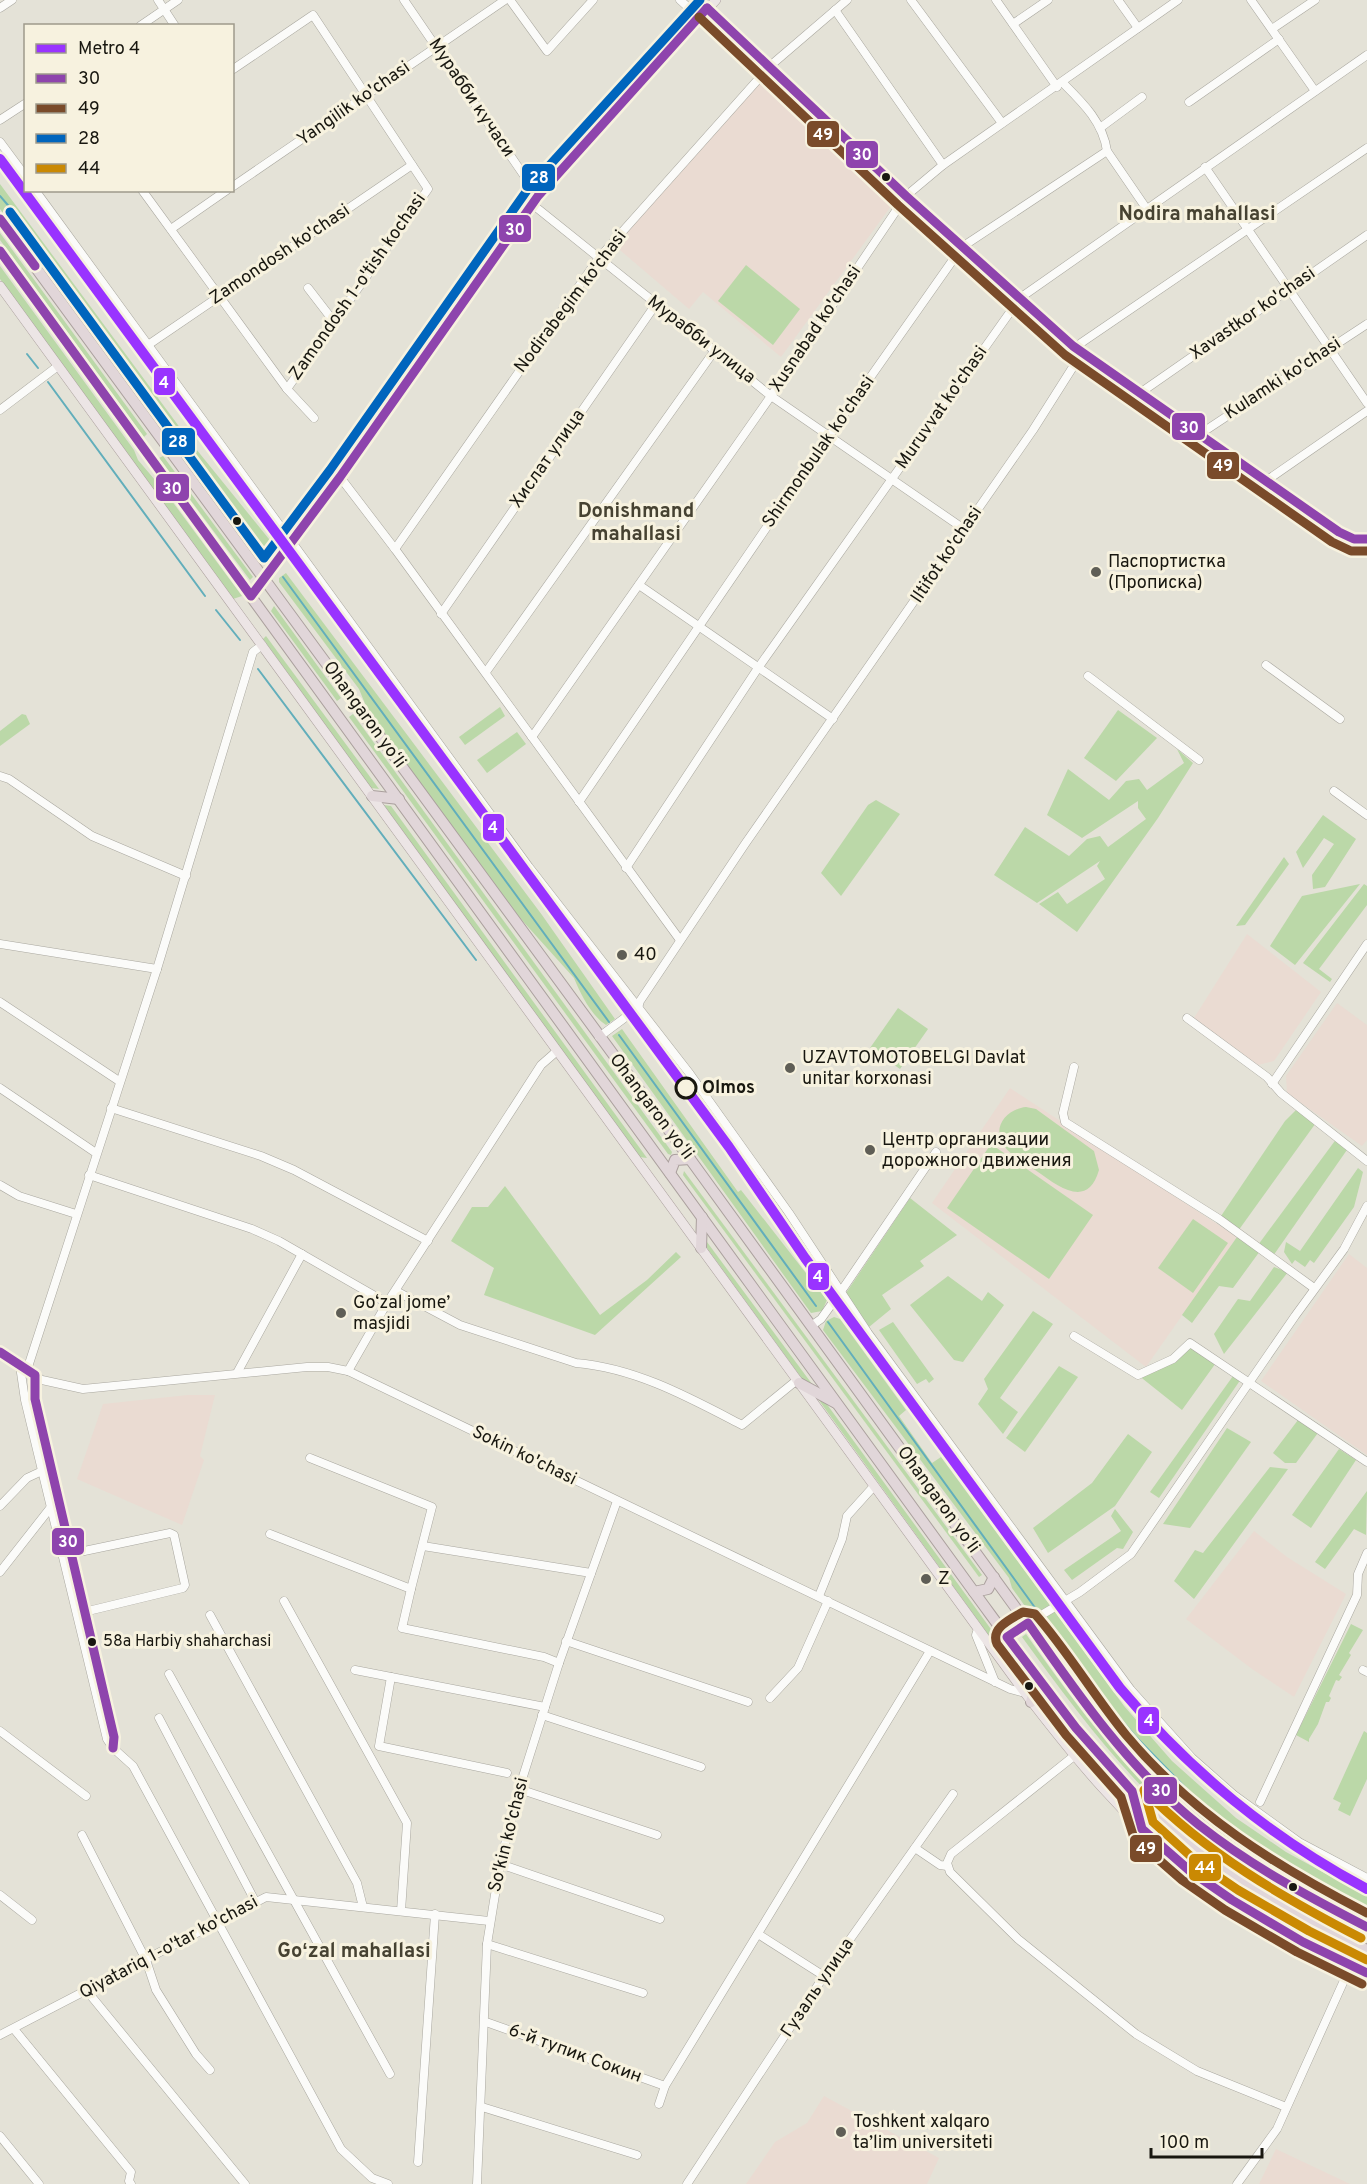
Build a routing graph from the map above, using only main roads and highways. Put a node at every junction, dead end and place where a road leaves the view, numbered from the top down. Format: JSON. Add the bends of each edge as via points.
{"nodes":[{"id":1,"x":716,"y":0,"type":"edge"},
{"id":2,"x":0,"y":219,"type":"edge"},
{"id":3,"x":0,"y":251,"type":"edge"},
{"id":4,"x":0,"y":286,"type":"edge"},
{"id":5,"x":164,"y":441,"type":"junction"},
{"id":6,"x":147,"y":453,"type":"junction"},
{"id":7,"x":264,"y":578,"type":"junction"},
{"id":8,"x":251,"y":596,"type":"junction"},
{"id":9,"x":354,"y":702,"type":"junction"},
{"id":10,"x":338,"y":714,"type":"junction"},
{"id":11,"x":372,"y":796,"type":"junction"},
{"id":12,"x":399,"y":799,"type":"junction"},
{"id":13,"x":690,"y":1159,"type":"junction"},
{"id":14,"x":670,"y":1173,"type":"junction"},
{"id":15,"x":702,"y":1217,"type":"junction"},
{"id":16,"x":701,"y":1248,"type":"junction"},
{"id":17,"x":798,"y":1382,"type":"junction"},
{"id":18,"x":840,"y":1405,"type":"junction"},
{"id":19,"x":994,"y":1577,"type":"junction"},
{"id":20,"x":974,"y":1592,"type":"junction"},
{"id":21,"x":1028,"y":1623,"type":"junction"},
{"id":22,"x":1007,"y":1638,"type":"junction"},
{"id":23,"x":1038,"y":1678,"type":"junction"},
{"id":24,"x":1028,"y":1698,"type":"junction"},
{"id":25,"x":1132,"y":1791,"type":"junction"},
{"id":26,"x":1142,"y":1829,"type":"junction"},
{"id":27,"x":1367,"y":1927,"type":"edge"},
{"id":28,"x":1367,"y":1950,"type":"edge"},
{"id":29,"x":1367,"y":1973,"type":"edge"}],
"edges":[{"from":1,"to":7,"type":"main road","via":[[535,200]]},
{"from":2,"to":5,"type":"highway","name":"Ohangaron yoʻli"},
{"from":3,"to":6,"type":"highway","name":"Ohangaron yoʻli"},
{"from":4,"to":11,"type":"main road"},
{"from":5,"to":6,"type":"highway"},
{"from":5,"to":7,"type":"highway","name":"Ohangaron yoʻli"},
{"from":6,"to":8,"type":"highway","name":"Ohangaron yoʻli"},
{"from":7,"to":8,"type":"highway"},
{"from":7,"to":9,"type":"highway","name":"Ohangaron yoʻli"},
{"from":8,"to":10,"type":"highway","name":"Ohangaron yoʻli"},
{"from":9,"to":10,"type":"highway"},
{"from":9,"to":13,"type":"highway","name":"Ohangaron yoʻli"},
{"from":10,"to":12,"type":"highway","name":"Ohangaron yoʻli"},
{"from":11,"to":12,"type":"highway"},
{"from":11,"to":16,"type":"main road"},
{"from":12,"to":14,"type":"highway","name":"Ohangaron yoʻli"},
{"from":13,"to":14,"type":"highway","via":[[675,1160]]},
{"from":13,"to":19,"type":"highway","name":"Ohangaron yoʻli"},
{"from":14,"to":15,"type":"highway","name":"Ohangaron yoʻli"},
{"from":15,"to":16,"type":"highway"},
{"from":15,"to":18,"type":"highway","name":"Ohangaron yoʻli"},
{"from":16,"to":17,"type":"main road"},
{"from":17,"to":18,"type":"highway"},
{"from":17,"to":24,"type":"main road"},
{"from":18,"to":20,"type":"highway","name":"Ohangaron yoʻli"},
{"from":19,"to":20,"type":"highway","via":[[988,1589]]},
{"from":19,"to":21,"type":"highway","name":"Ohangaron yoʻli"},
{"from":20,"to":22,"type":"highway","name":"Ohangaron yoʻli"},
{"from":21,"to":22,"type":"highway"},
{"from":21,"to":27,"type":"highway","name":"Ohangaron yoʻli","via":[[1103,1728],[1171,1801],[1208,1833],[1255,1865]]},
{"from":22,"to":23,"type":"highway","name":"Ohangaron yoʻli"},
{"from":23,"to":24,"type":"highway"},
{"from":23,"to":25,"type":"highway","name":"Ohangaron yoʻli"},
{"from":24,"to":26,"type":"main road","via":[[1074,1756]]},
{"from":25,"to":26,"type":"highway"},
{"from":25,"to":28,"type":"highway","name":"Ohangaron yoʻli","via":[[1182,1839],[1221,1869]]},
{"from":26,"to":29,"type":"main road","via":[[1225,1896]]}]}
